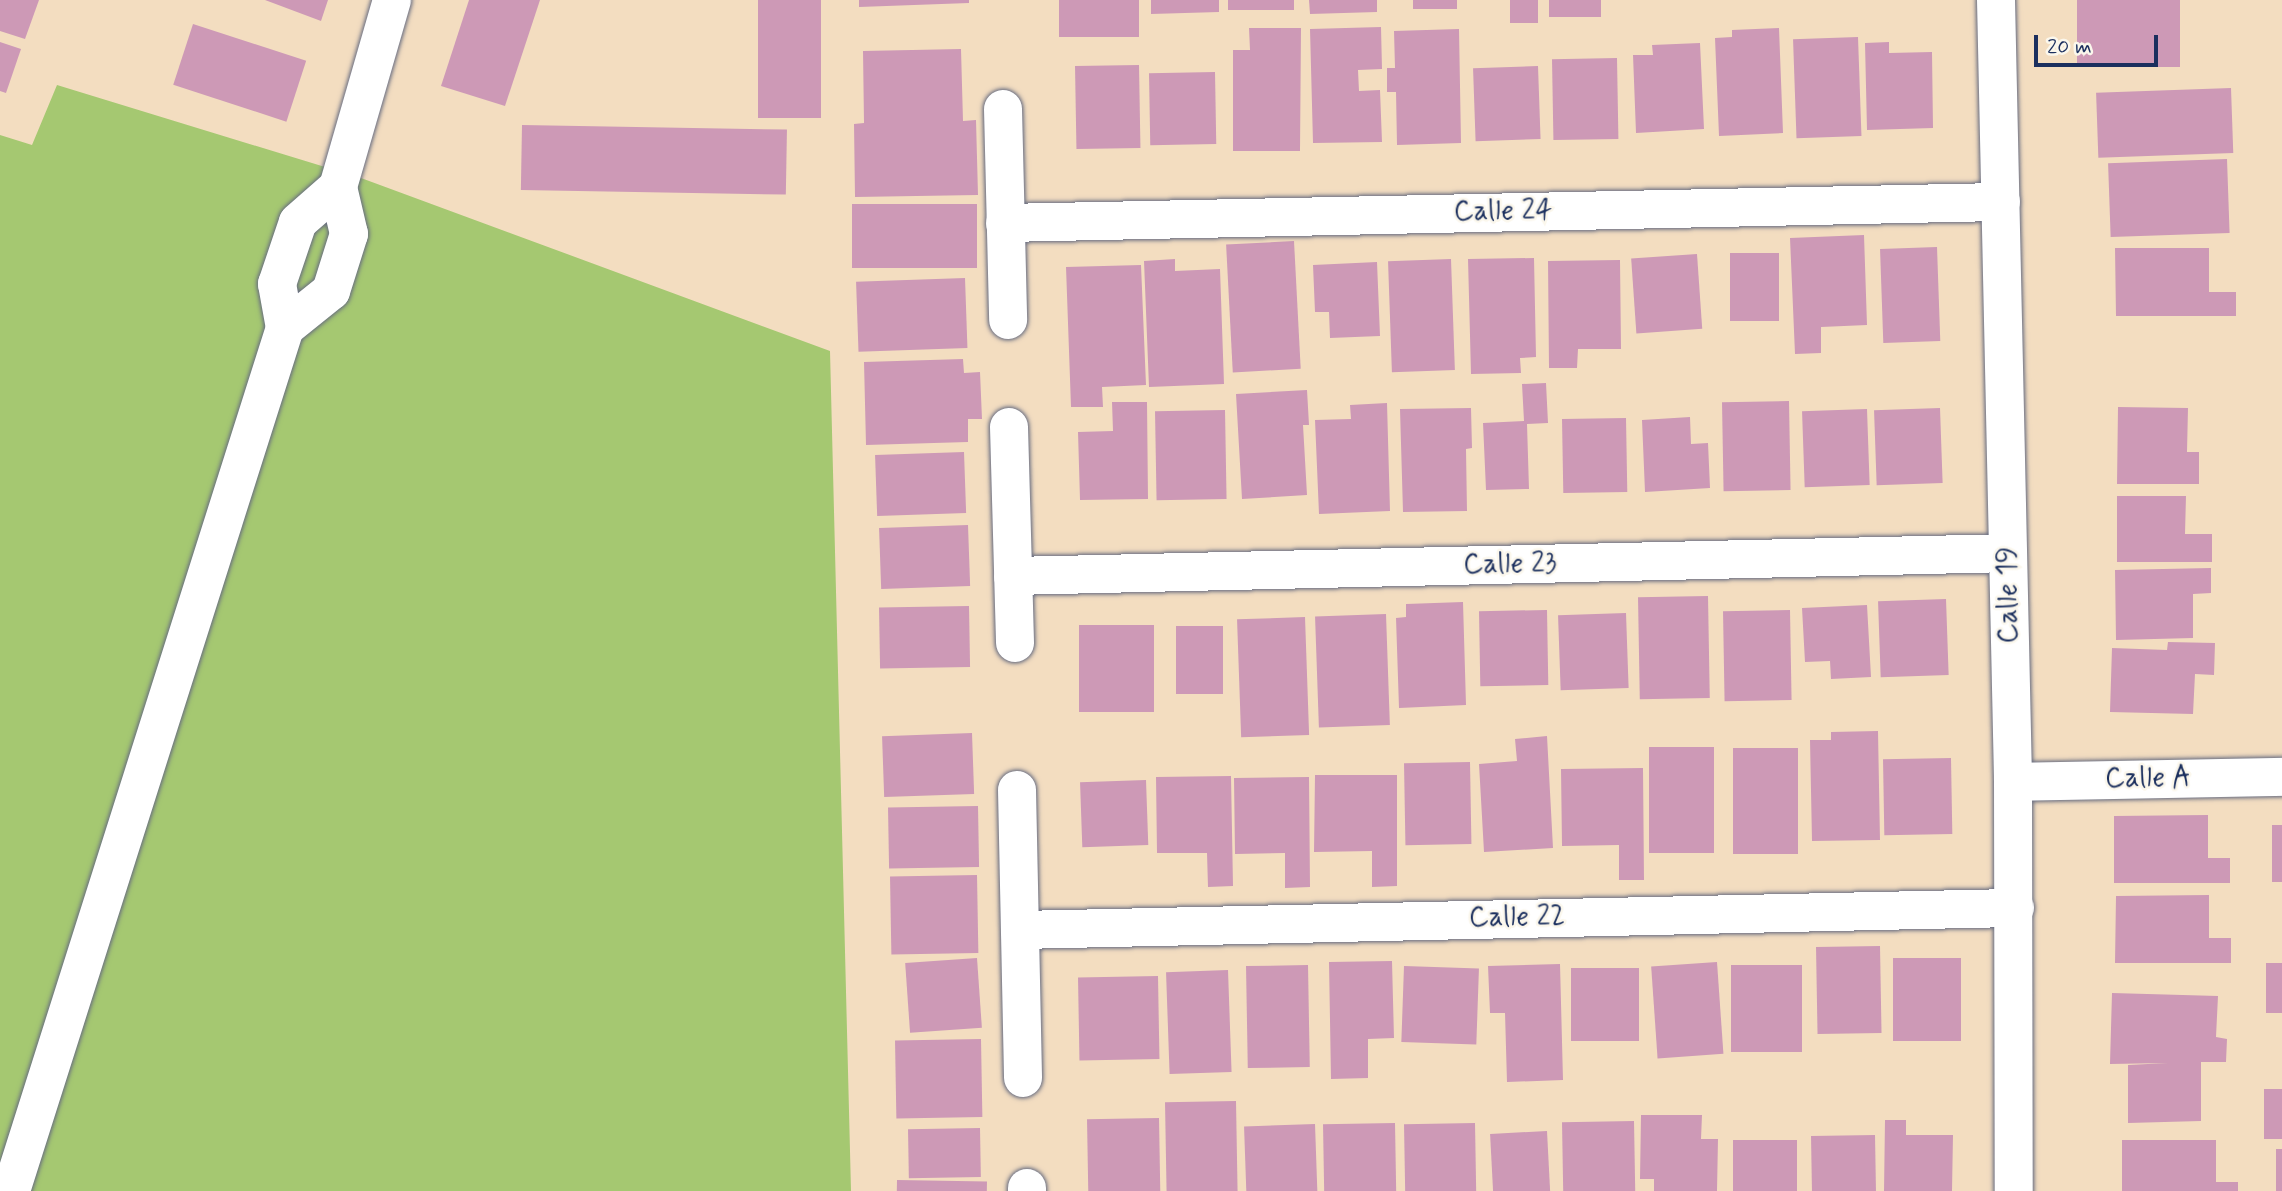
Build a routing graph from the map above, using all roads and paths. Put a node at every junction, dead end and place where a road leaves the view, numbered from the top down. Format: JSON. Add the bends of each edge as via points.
{"nodes":[{"id":1,"x":392,"y":0,"type":"edge"},
{"id":2,"x":1996,"y":0,"type":"edge"},
{"id":3,"x":1003,"y":109,"type":"dead end"},
{"id":4,"x":338,"y":187,"type":"junction"},
{"id":5,"x":2001,"y":202,"type":"junction"},
{"id":6,"x":1005,"y":223,"type":"junction"},
{"id":7,"x":1007,"y":320,"type":"dead end"},
{"id":8,"x":285,"y":328,"type":"junction"},
{"id":9,"x":1009,"y":427,"type":"dead end"},
{"id":10,"x":2008,"y":553,"type":"junction"},
{"id":11,"x":1013,"y":576,"type":"junction"},
{"id":12,"x":1015,"y":643,"type":"dead end"},
{"id":13,"x":2282,"y":777,"type":"edge"},
{"id":14,"x":2013,"y":782,"type":"junction"},
{"id":15,"x":1017,"y":790,"type":"dead end"},
{"id":16,"x":2015,"y":908,"type":"junction"},
{"id":17,"x":1020,"y":930,"type":"junction"},
{"id":18,"x":1023,"y":1078,"type":"dead end"},
{"id":19,"x":11,"y":1191,"type":"edge"},
{"id":20,"x":2014,"y":1191,"type":"edge"}],
"edges":[{"from":1,"to":4,"type":"street"},
{"from":2,"to":5,"type":"street","name":"Calle 19"},
{"from":3,"to":6,"type":"street"},
{"from":4,"to":8,"type":"street","via":[[298,222],[277,284]]},
{"from":4,"to":8,"type":"street","via":[[349,234],[331,291]]},
{"from":5,"to":6,"type":"street","name":"Calle 24"},
{"from":5,"to":10,"type":"street","name":"Calle 19"},
{"from":6,"to":7,"type":"street"},
{"from":8,"to":19,"type":"street"},
{"from":9,"to":11,"type":"street"},
{"from":10,"to":11,"type":"street","name":"Calle 23"},
{"from":10,"to":14,"type":"street","name":"Calle 19"},
{"from":11,"to":12,"type":"street"},
{"from":13,"to":14,"type":"street","name":"Calle A"},
{"from":14,"to":16,"type":"street","name":"Calle 19"},
{"from":15,"to":17,"type":"street"},
{"from":16,"to":17,"type":"street","name":"Calle 22"},
{"from":16,"to":20,"type":"street","name":"Calle 19"},
{"from":17,"to":18,"type":"street"}]}
